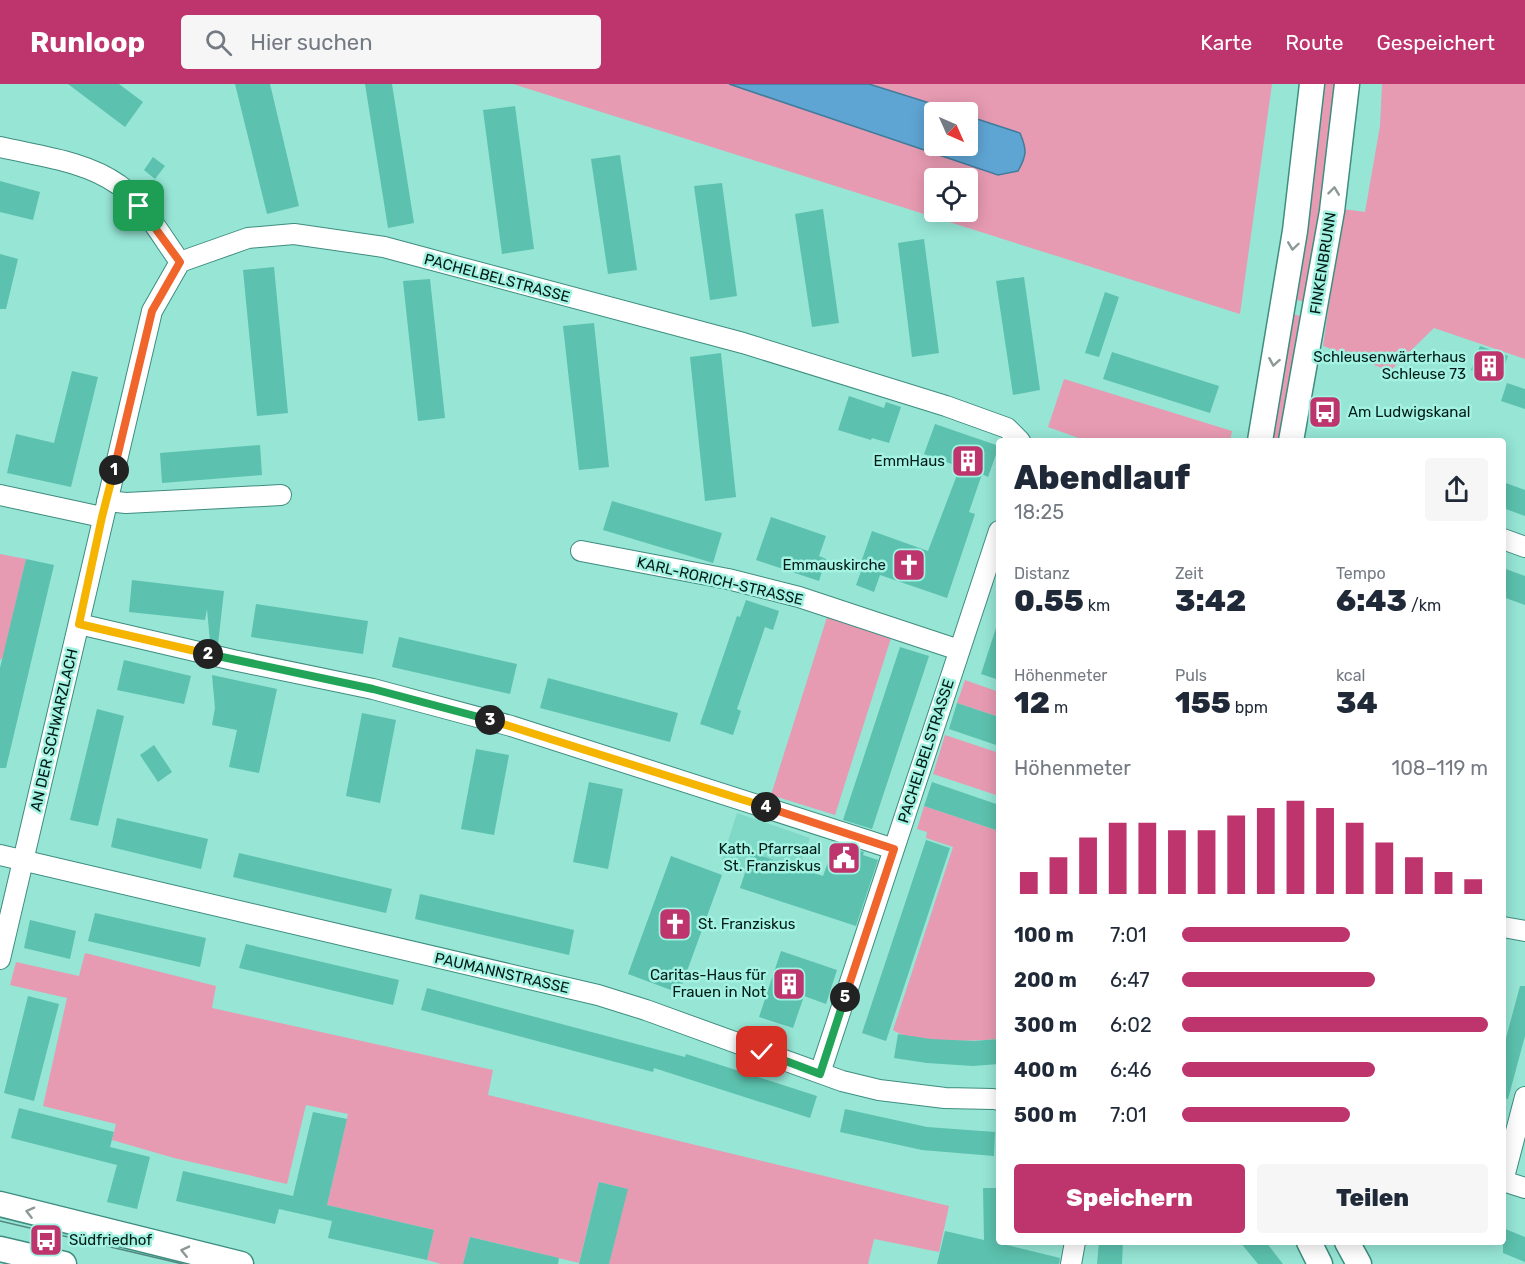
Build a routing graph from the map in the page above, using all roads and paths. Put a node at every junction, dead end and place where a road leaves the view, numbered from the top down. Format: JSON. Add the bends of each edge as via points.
{"nodes":[{"id":1,"x":1312,"y":84,"type":"edge"},
{"id":2,"x":1347,"y":84,"type":"edge"},
{"id":3,"x":0,"y":147,"type":"edge"},
{"id":4,"x":180,"y":262,"type":"junction"},
{"id":5,"x":1017,"y":438,"type":"edge"},
{"id":6,"x":1260,"y":438,"type":"edge"},
{"id":7,"x":1292,"y":438,"type":"edge"},
{"id":8,"x":0,"y":495,"type":"edge"},
{"id":9,"x":281,"y":495,"type":"dead end"},
{"id":10,"x":104,"y":509,"type":"junction"},
{"id":11,"x":996,"y":540,"type":"edge"},
{"id":12,"x":1506,"y":540,"type":"edge"},
{"id":13,"x":1525,"y":547,"type":"edge"},
{"id":14,"x":581,"y":551,"type":"dead end"},
{"id":15,"x":79,"y":624,"type":"junction"},
{"id":16,"x":959,"y":650,"type":"junction"},
{"id":17,"x":894,"y":849,"type":"junction"},
{"id":18,"x":0,"y":855,"type":"edge"},
{"id":19,"x":23,"y":861,"type":"junction"},
{"id":20,"x":1506,"y":928,"type":"edge"},
{"id":21,"x":1525,"y":931,"type":"edge"},
{"id":22,"x":0,"y":959,"type":"edge"},
{"id":23,"x":820,"y":1074,"type":"junction"},
{"id":24,"x":1525,"y":1097,"type":"edge"},
{"id":25,"x":996,"y":1100,"type":"edge"},
{"id":26,"x":1506,"y":1170,"type":"edge"},
{"id":27,"x":1506,"y":1182,"type":"edge"},
{"id":28,"x":1525,"y":1188,"type":"edge"},
{"id":29,"x":0,"y":1204,"type":"edge"},
{"id":30,"x":1074,"y":1245,"type":"edge"},
{"id":31,"x":1310,"y":1245,"type":"edge"},
{"id":32,"x":1349,"y":1245,"type":"edge"},
{"id":33,"x":0,"y":1249,"type":"edge"},
{"id":34,"x":64,"y":1264,"type":"edge"},
{"id":35,"x":242,"y":1264,"type":"edge"},
{"id":36,"x":1071,"y":1264,"type":"edge"},
{"id":37,"x":1320,"y":1264,"type":"edge"},
{"id":38,"x":1359,"y":1264,"type":"edge"}],
"edges":[{"from":1,"to":6,"type":"main road","one_way":true,"via":[[1295,231]]},
{"from":7,"to":2,"type":"main road","name":"FINKENBRUNN","one_way":true,"via":[[1332,211]]},
{"from":3,"to":4,"type":"street","via":[[87,168],[120,185]]},
{"from":4,"to":5,"type":"street","name":"PACHELBELSTRASSE","via":[[248,238],[294,234],[384,247],[766,350],[946,406],[1007,428]]},
{"from":4,"to":10,"type":"street","name":"AN DER SCHWARZLACH","via":[[152,311]]},
{"from":8,"to":10,"type":"street"},
{"from":9,"to":10,"type":"street","via":[[126,503]]},
{"from":10,"to":15,"type":"street","name":"AN DER SCHWARZLACH"},
{"from":11,"to":16,"type":"street","name":"PACHELBELSTRASSE"},
{"from":12,"to":13,"type":"street"},
{"from":14,"to":16,"type":"street","name":"KARL-RORICH-STRASSE","via":[[755,585]]},
{"from":15,"to":17,"type":"street","via":[[373,689],[511,726]]},
{"from":15,"to":19,"type":"street","name":"AN DER SCHWARZLACH"},
{"from":16,"to":17,"type":"street","name":"PACHELBELSTRASSE"},
{"from":17,"to":23,"type":"street","name":"PACHELBELSTRASSE"},
{"from":18,"to":19,"type":"street","name":"PAUMANNSTRASSE"},
{"from":19,"to":22,"type":"street","name":"AN DER SCHWARZLACH"},
{"from":19,"to":23,"type":"street","name":"PAUMANNSTRASSE","via":[[597,995]]},
{"from":20,"to":21,"type":"street"},
{"from":23,"to":25,"type":"street","name":"PAUMANNSTRASSE","via":[[879,1090]]},
{"from":24,"to":26,"type":"street"},
{"from":27,"to":28,"type":"street"},
{"from":35,"to":29,"type":"main road","one_way":true},
{"from":30,"to":36,"type":"street"},
{"from":31,"to":37,"type":"main road"},
{"from":32,"to":38,"type":"main road"},
{"from":33,"to":34,"type":"main road"}]}
